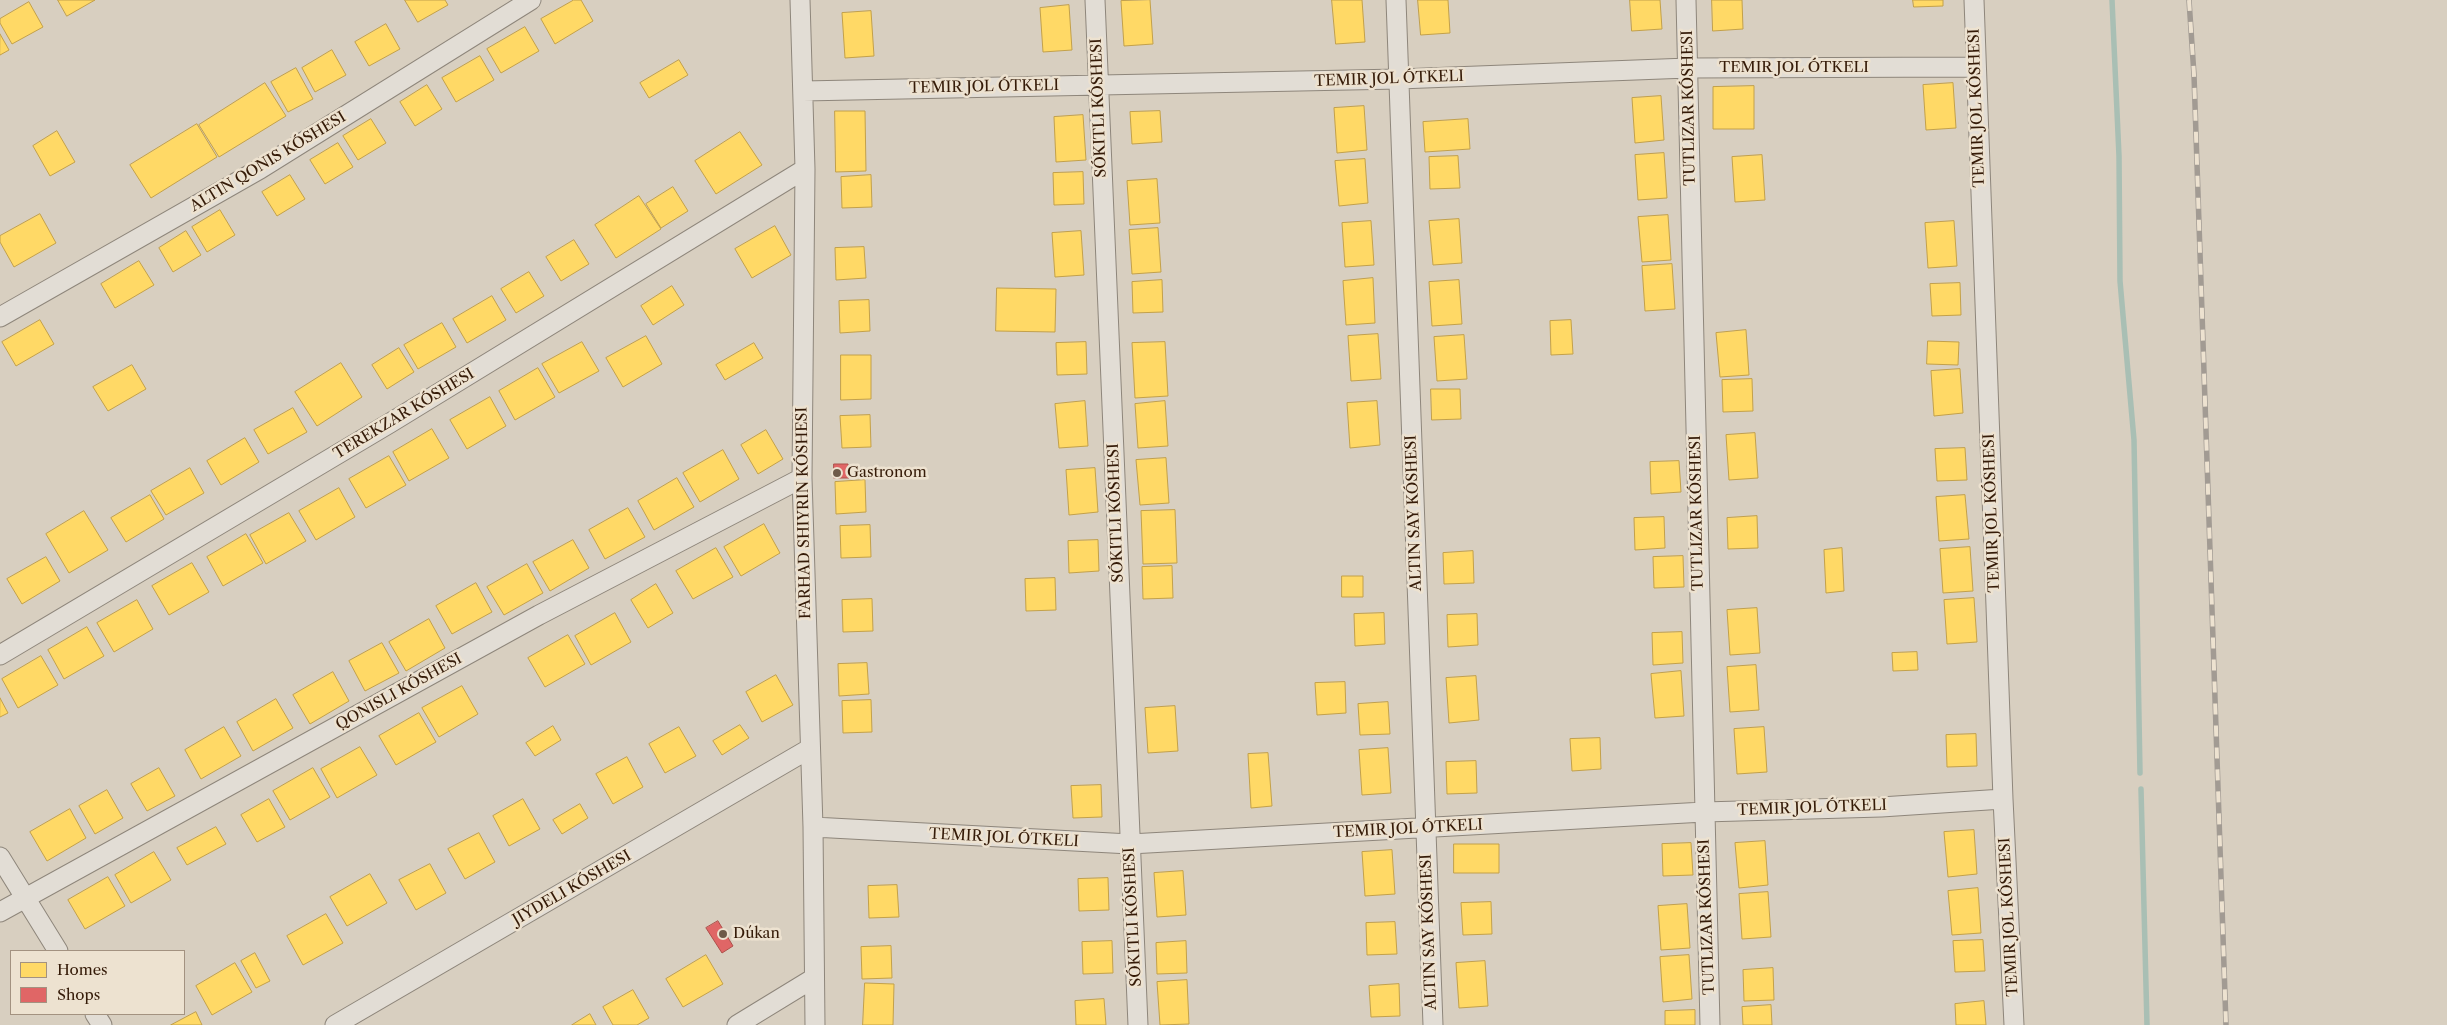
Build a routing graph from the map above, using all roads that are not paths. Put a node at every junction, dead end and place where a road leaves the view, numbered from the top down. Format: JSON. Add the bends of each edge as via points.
{"nodes":[{"id":1,"x":531,"y":0,"type":"edge"},
{"id":2,"x":800,"y":0,"type":"edge"},
{"id":3,"x":1095,"y":0,"type":"edge"},
{"id":4,"x":1396,"y":0,"type":"edge"},
{"id":5,"x":1686,"y":0,"type":"edge"},
{"id":6,"x":1974,"y":0,"type":"edge"},
{"id":7,"x":1976,"y":67,"type":"junction"},
{"id":8,"x":1688,"y":68,"type":"junction"},
{"id":9,"x":1399,"y":79,"type":"junction"},
{"id":10,"x":1098,"y":85,"type":"junction"},
{"id":11,"x":803,"y":91,"type":"junction"},
{"id":12,"x":805,"y":169,"type":"junction"},
{"id":13,"x":0,"y":317,"type":"edge"},
{"id":14,"x":802,"y":478,"type":"junction"},
{"id":15,"x":0,"y":656,"type":"edge"},
{"id":16,"x":809,"y":749,"type":"junction"},
{"id":17,"x":2002,"y":799,"type":"junction"},
{"id":18,"x":1704,"y":812,"type":"junction"},
{"id":19,"x":813,"y":827,"type":"junction"},
{"id":20,"x":1425,"y":828,"type":"junction"},
{"id":21,"x":1130,"y":844,"type":"junction"},
{"id":22,"x":0,"y":857,"type":"edge"},
{"id":23,"x":25,"y":898,"type":"junction"},
{"id":24,"x":0,"y":912,"type":"edge"},
{"id":25,"x":57,"y":950,"type":"edge"},
{"id":26,"x":814,"y":978,"type":"junction"},
{"id":27,"x":335,"y":1025,"type":"edge"},
{"id":28,"x":736,"y":1025,"type":"edge"},
{"id":29,"x":815,"y":1025,"type":"edge"},
{"id":30,"x":1138,"y":1025,"type":"edge"},
{"id":31,"x":1433,"y":1025,"type":"edge"},
{"id":32,"x":1710,"y":1025,"type":"edge"},
{"id":33,"x":2014,"y":1025,"type":"edge"}],
"edges":[{"from":1,"to":13,"type":"street","via":[[260,169]]},
{"from":2,"to":11,"type":"street","name":"FARHAD SHIYRIN KÓSHESI"},
{"from":3,"to":10,"type":"street","name":"SÓKITLI KÓSHESI"},
{"from":4,"to":9,"type":"street"},
{"from":5,"to":8,"type":"street"},
{"from":6,"to":7,"type":"street","name":"TEMIR JOL KÓSHESI"},
{"from":7,"to":8,"type":"street","name":"TEMIR JOL ÓTKELI"},
{"from":7,"to":17,"type":"street","name":"TEMIR JOL KÓSHESI"},
{"from":8,"to":9,"type":"street","name":"TEMIR JOL ÓTKELI"},
{"from":8,"to":18,"type":"street"},
{"from":9,"to":10,"type":"street","name":"TEMIR JOL ÓTKELI"},
{"from":9,"to":20,"type":"street"},
{"from":10,"to":11,"type":"street","name":"TEMIR JOL ÓTKELI"},
{"from":10,"to":21,"type":"street","name":"SÓKITLI KÓSHESI"},
{"from":11,"to":12,"type":"street","name":"FARHAD SHIYRIN KÓSHESI"},
{"from":12,"to":14,"type":"street","name":"FARHAD SHIYRIN KÓSHESI"},
{"from":12,"to":15,"type":"street","name":"TEREKZAR KÓSHESI"},
{"from":14,"to":16,"type":"street","name":"FARHAD SHIYRIN KÓSHESI"},
{"from":14,"to":23,"type":"street","via":[[539,615]]},
{"from":16,"to":19,"type":"street","name":"FARHAD SHIYRIN KÓSHESI"},
{"from":16,"to":27,"type":"street","name":"JIYDELI KÓSHESI"},
{"from":17,"to":18,"type":"street","name":"TEMIR JOL ÓTKELI","via":[[1880,807]]},
{"from":17,"to":33,"type":"street","name":"TEMIR JOL KÓSHESI"},
{"from":18,"to":20,"type":"street","name":"TEMIR JOL ÓTKELI"},
{"from":18,"to":32,"type":"street"},
{"from":19,"to":21,"type":"street","name":"TEMIR JOL ÓTKELI"},
{"from":19,"to":26,"type":"street","name":"FARHAD SHIYRIN KÓSHESI"},
{"from":20,"to":21,"type":"street","name":"TEMIR JOL ÓTKELI"},
{"from":20,"to":31,"type":"street"},
{"from":21,"to":30,"type":"street","name":"SÓKITLI KÓSHESI"},
{"from":22,"to":23,"type":"street"},
{"from":23,"to":24,"type":"street"},
{"from":23,"to":25,"type":"street"},
{"from":26,"to":28,"type":"street"},
{"from":26,"to":29,"type":"street","name":"FARHAD SHIYRIN KÓSHESI"}]}
